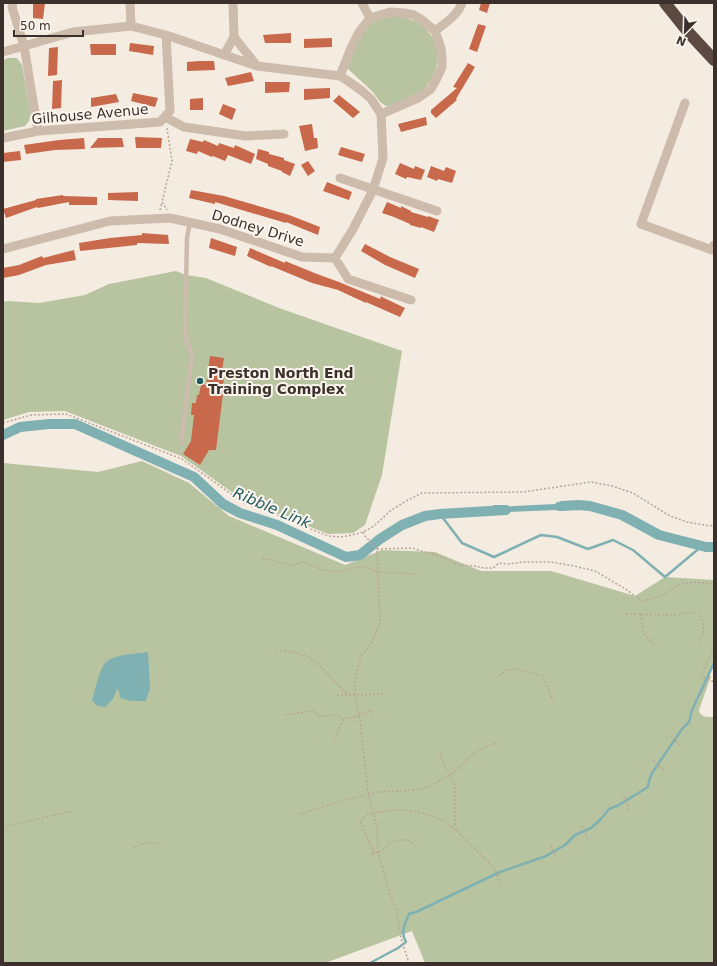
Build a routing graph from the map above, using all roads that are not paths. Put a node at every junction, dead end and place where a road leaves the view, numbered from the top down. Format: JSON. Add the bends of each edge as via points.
{"nodes":[{"id":1,"x":13,"y":3,"type":"edge"},
{"id":2,"x":130,"y":3,"type":"edge"},
{"id":3,"x":233,"y":3,"type":"edge"},
{"id":4,"x":362,"y":3,"type":"edge"},
{"id":5,"x":462,"y":3,"type":"edge"},
{"id":6,"x":665,"y":3,"type":"edge"},
{"id":7,"x":370,"y":18,"type":"junction"},
{"id":8,"x":131,"y":26,"type":"junction"},
{"id":9,"x":435,"y":31,"type":"junction"},
{"id":10,"x":166,"y":35,"type":"junction"},
{"id":11,"x":234,"y":37,"type":"junction"},
{"id":12,"x":24,"y":46,"type":"junction"},
{"id":13,"x":3,"y":52,"type":"edge"},
{"id":14,"x":224,"y":55,"type":"junction"},
{"id":15,"x":714,"y":60,"type":"edge"},
{"id":16,"x":257,"y":66,"type":"junction"},
{"id":17,"x":340,"y":76,"type":"junction"},
{"id":18,"x":685,"y":103,"type":"dead end"},
{"id":19,"x":381,"y":114,"type":"junction"},
{"id":20,"x":165,"y":117,"type":"junction"},
{"id":21,"x":38,"y":131,"type":"junction"},
{"id":22,"x":284,"y":134,"type":"dead end"},
{"id":23,"x":3,"y":138,"type":"edge"},
{"id":24,"x":340,"y":178,"type":"dead end"},
{"id":25,"x":373,"y":190,"type":"junction"},
{"id":26,"x":437,"y":211,"type":"dead end"},
{"id":27,"x":190,"y":222,"type":"junction"},
{"id":28,"x":714,"y":245,"type":"edge"},
{"id":29,"x":3,"y":249,"type":"edge"},
{"id":30,"x":335,"y":258,"type":"junction"},
{"id":31,"x":410,"y":300,"type":"dead end"},
{"id":32,"x":181,"y":443,"type":"dead end"}],
"edges":[{"from":1,"to":12,"type":"street"},
{"from":2,"to":8,"type":"street"},
{"from":3,"to":11,"type":"street"},
{"from":4,"to":7,"type":"street"},
{"from":5,"to":9,"type":"street","via":[[456,13]]},
{"from":6,"to":15,"type":"highway","via":[[689,34]]},
{"from":7,"to":9,"type":"street","via":[[390,12],[405,13],[414,15]]},
{"from":7,"to":17,"type":"street","via":[[359,32]]},
{"from":8,"to":10,"type":"street"},
{"from":8,"to":12,"type":"street","via":[[73,32]]},
{"from":9,"to":19,"type":"street","via":[[442,58],[442,67],[436,80],[430,89],[418,98]]},
{"from":10,"to":14,"type":"street"},
{"from":10,"to":20,"type":"street","name":"Gilhouse Avenue","via":[[170,111]]},
{"from":11,"to":14,"type":"street"},
{"from":11,"to":16,"type":"street"},
{"from":12,"to":13,"type":"street"},
{"from":12,"to":21,"type":"street"},
{"from":14,"to":16,"type":"street"},
{"from":16,"to":17,"type":"street"},
{"from":17,"to":19,"type":"street","via":[[362,91]]},
{"from":18,"to":28,"type":"street","via":[[641,224],[712,250]]},
{"from":19,"to":25,"type":"street","via":[[384,158]]},
{"from":20,"to":21,"type":"street","name":"Gilhouse Avenue","via":[[160,122]]},
{"from":20,"to":22,"type":"street","via":[[184,128],[246,136]]},
{"from":21,"to":23,"type":"street","name":"Gilhouse Avenue"},
{"from":24,"to":25,"type":"street"},
{"from":25,"to":26,"type":"street"},
{"from":25,"to":30,"type":"street"},
{"from":27,"to":29,"type":"street","name":"Dodney Drive","via":[[170,218],[110,221]]},
{"from":27,"to":30,"type":"street","name":"Dodney Drive","via":[[220,229],[302,257]]},
{"from":27,"to":32,"type":"lane","via":[[186,238],[185,333],[192,355]]},
{"from":30,"to":31,"type":"street","via":[[348,279]]}]}
